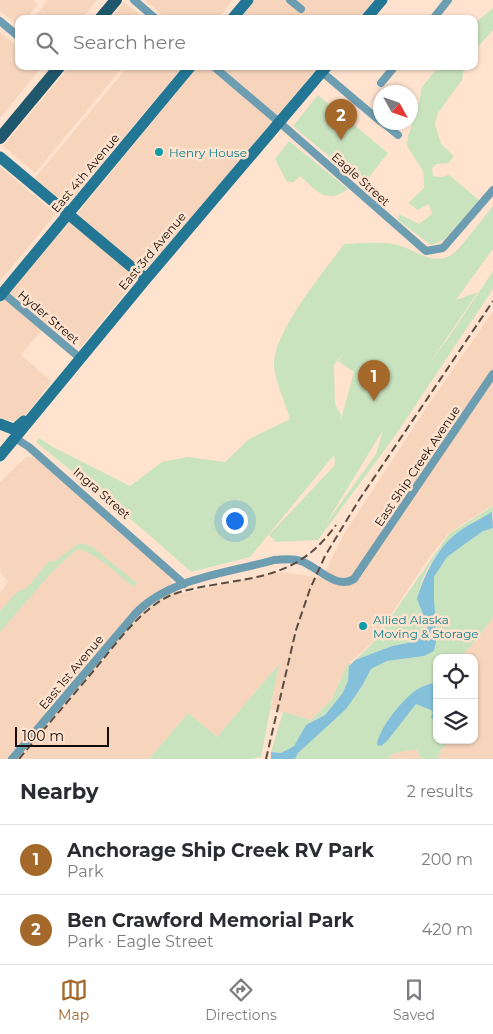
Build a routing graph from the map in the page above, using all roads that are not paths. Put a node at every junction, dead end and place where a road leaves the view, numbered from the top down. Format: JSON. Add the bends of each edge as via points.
{"nodes":[{"id":1,"x":116,"y":0,"type":"edge"},
{"id":2,"x":134,"y":0,"type":"edge"},
{"id":3,"x":248,"y":0,"type":"edge"},
{"id":4,"x":290,"y":0,"type":"edge"},
{"id":5,"x":382,"y":0,"type":"edge"},
{"id":6,"x":448,"y":0,"type":"edge"},
{"id":7,"x":300,"y":9,"type":"dead end"},
{"id":8,"x":103,"y":15,"type":"edge"},
{"id":9,"x":151,"y":15,"type":"edge"},
{"id":10,"x":235,"y":15,"type":"edge"},
{"id":11,"x":369,"y":15,"type":"edge"},
{"id":12,"x":436,"y":15,"type":"edge"},
{"id":13,"x":0,"y":21,"type":"edge"},
{"id":14,"x":15,"y":34,"type":"edge"},
{"id":15,"x":55,"y":70,"type":"edge"},
{"id":16,"x":189,"y":70,"type":"edge"},
{"id":17,"x":218,"y":70,"type":"edge"},
{"id":18,"x":323,"y":70,"type":"edge"},
{"id":19,"x":325,"y":70,"type":"edge"},
{"id":20,"x":392,"y":70,"type":"edge"},
{"id":21,"x":381,"y":83,"type":"dead end"},
{"id":22,"x":373,"y":114,"type":"edge"},
{"id":23,"x":279,"y":122,"type":"junction"},
{"id":24,"x":392,"y":130,"type":"edge"},
{"id":25,"x":398,"y":135,"type":"dead end"},
{"id":26,"x":0,"y":138,"type":"edge"},
{"id":27,"x":0,"y":157,"type":"edge"},
{"id":28,"x":493,"y":190,"type":"edge"},
{"id":29,"x":68,"y":215,"type":"junction"},
{"id":30,"x":146,"y":279,"type":"junction"},
{"id":31,"x":1,"y":295,"type":"edge"},
{"id":32,"x":80,"y":358,"type":"junction"},
{"id":33,"x":493,"y":374,"type":"edge"},
{"id":34,"x":31,"y":418,"type":"junction"},
{"id":35,"x":0,"y":425,"type":"edge"},
{"id":36,"x":15,"y":438,"type":"junction"},
{"id":37,"x":0,"y":456,"type":"edge"},
{"id":38,"x":360,"y":571,"type":"joint"},
{"id":39,"x":184,"y":584,"type":"junction"},
{"id":40,"x":12,"y":759,"type":"edge"}],
"edges":[{"from":1,"to":8,"type":"main road"},
{"from":2,"to":9,"type":"street"},
{"from":3,"to":10,"type":"main road"},
{"from":4,"to":7,"type":"street"},
{"from":5,"to":11,"type":"main road"},
{"from":6,"to":12,"type":"street"},
{"from":13,"to":14,"type":"street"},
{"from":15,"to":26,"type":"main road"},
{"from":16,"to":29,"type":"main road","name":"East 4th Avenue"},
{"from":17,"to":23,"type":"street","name":"Eagle Street"},
{"from":18,"to":23,"type":"main road","name":"East 3rd Avenue"},
{"from":19,"to":22,"type":"street"},
{"from":20,"to":21,"type":"street"},
{"from":23,"to":28,"type":"street","name":"Eagle Street","via":[[426,251],[443,248]]},
{"from":23,"to":30,"type":"main road","name":"East 3rd Avenue"},
{"from":24,"to":25,"type":"street"},
{"from":27,"to":29,"type":"main road"},
{"from":29,"to":30,"type":"main road"},
{"from":29,"to":31,"type":"main road","name":"East 4th Avenue"},
{"from":30,"to":32,"type":"main road","name":"East 3rd Avenue"},
{"from":31,"to":32,"type":"street","name":"Hyder Street"},
{"from":32,"to":34,"type":"main road","name":"East 3rd Avenue"},
{"from":33,"to":38,"type":"street","name":"East Ship Creek Avenue"},
{"from":34,"to":35,"type":"main road","via":[[13,429]]},
{"from":34,"to":36,"type":"main road","name":"East 3rd Avenue"},
{"from":35,"to":36,"type":"main road","name":"Ingra Street"},
{"from":36,"to":37,"type":"main road","name":"East 3rd Avenue"},
{"from":36,"to":39,"type":"street","name":"Ingra Street"},
{"from":38,"to":39,"type":"street","name":"East 1st Avenue","via":[[349,582],[340,583],[305,563],[287,559]]},
{"from":39,"to":40,"type":"street","name":"East 1st Avenue","via":[[152,598],[141,608]]}]}
